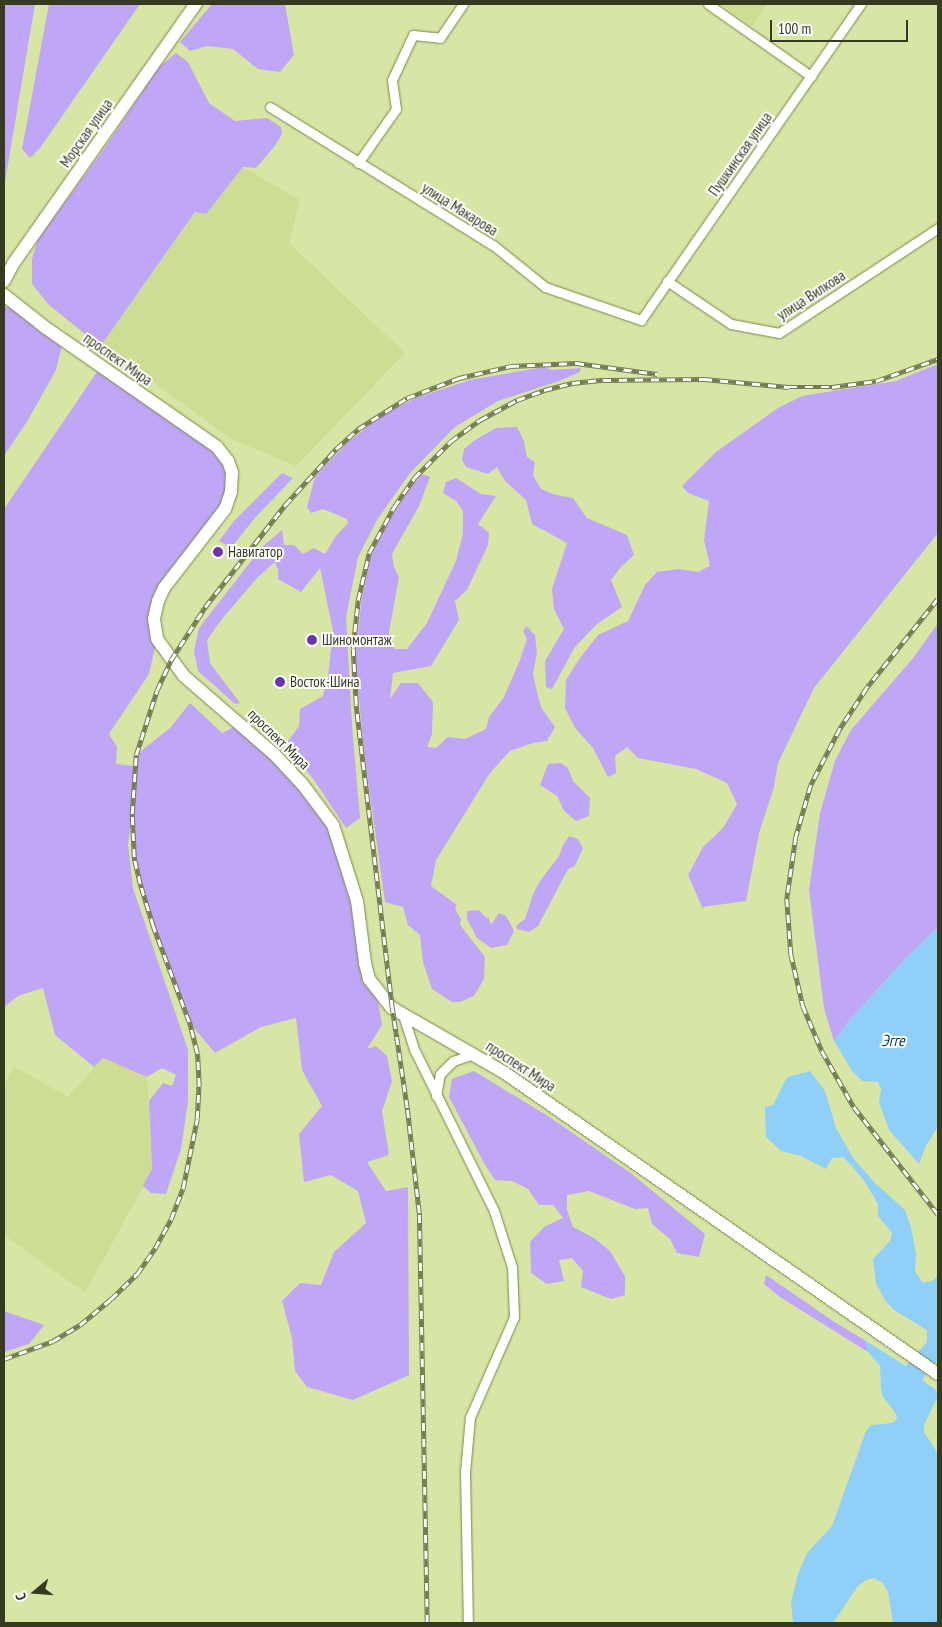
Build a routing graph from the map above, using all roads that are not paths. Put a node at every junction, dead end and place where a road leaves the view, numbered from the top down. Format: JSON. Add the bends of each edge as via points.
{"nodes":[{"id":1,"x":196,"y":4,"type":"edge"},
{"id":2,"x":463,"y":4,"type":"edge"},
{"id":3,"x":708,"y":4,"type":"edge"},
{"id":4,"x":861,"y":4,"type":"edge"},
{"id":5,"x":811,"y":76,"type":"junction"},
{"id":6,"x":270,"y":106,"type":"dead end"},
{"id":7,"x":358,"y":163,"type":"junction"},
{"id":8,"x":938,"y":228,"type":"edge"},
{"id":9,"x":4,"y":281,"type":"edge"},
{"id":10,"x":667,"y":281,"type":"junction"},
{"id":11,"x":4,"y":295,"type":"edge"},
{"id":12,"x":641,"y":320,"type":"joint"},
{"id":13,"x":403,"y":1015,"type":"junction"},
{"id":14,"x":473,"y":1054,"type":"junction"},
{"id":15,"x":436,"y":1096,"type":"junction"},
{"id":16,"x":938,"y":1374,"type":"edge"},
{"id":17,"x":468,"y":1623,"type":"edge"}],
"edges":[{"from":1,"to":9,"type":"main road","name":"Морская улица"},
{"from":2,"to":7,"type":"street","via":[[440,38],[413,35],[392,80],[396,109]]},
{"from":3,"to":5,"type":"street"},
{"from":4,"to":5,"type":"street","name":"Пушкинская улица"},
{"from":5,"to":10,"type":"street","name":"Пушкинская улица"},
{"from":6,"to":7,"type":"street","name":"улица Макарова"},
{"from":7,"to":12,"type":"street","name":"улица Макарова","via":[[493,245],[545,287]]},
{"from":8,"to":10,"type":"street","name":"улица Вилкова","via":[[779,333],[731,324]]},
{"from":10,"to":12,"type":"street","name":"Пушкинская улица"},
{"from":11,"to":13,"type":"main road","name":"проспект Мира","via":[[217,447],[228,461],[232,472],[231,492],[225,509],[164,588],[154,619],[157,639],[184,676],[274,754],[334,825],[356,901],[370,980],[392,1008]]},
{"from":13,"to":14,"type":"main road","name":"проспект Мира"},
{"from":13,"to":15,"type":"street"},
{"from":14,"to":15,"type":"street","via":[[453,1061],[440,1074]]},
{"from":14,"to":16,"type":"main road","name":"проспект Мира","via":[[506,1073]]},
{"from":15,"to":17,"type":"street","via":[[494,1211],[512,1268],[514,1317],[470,1417],[465,1472]]}]}
